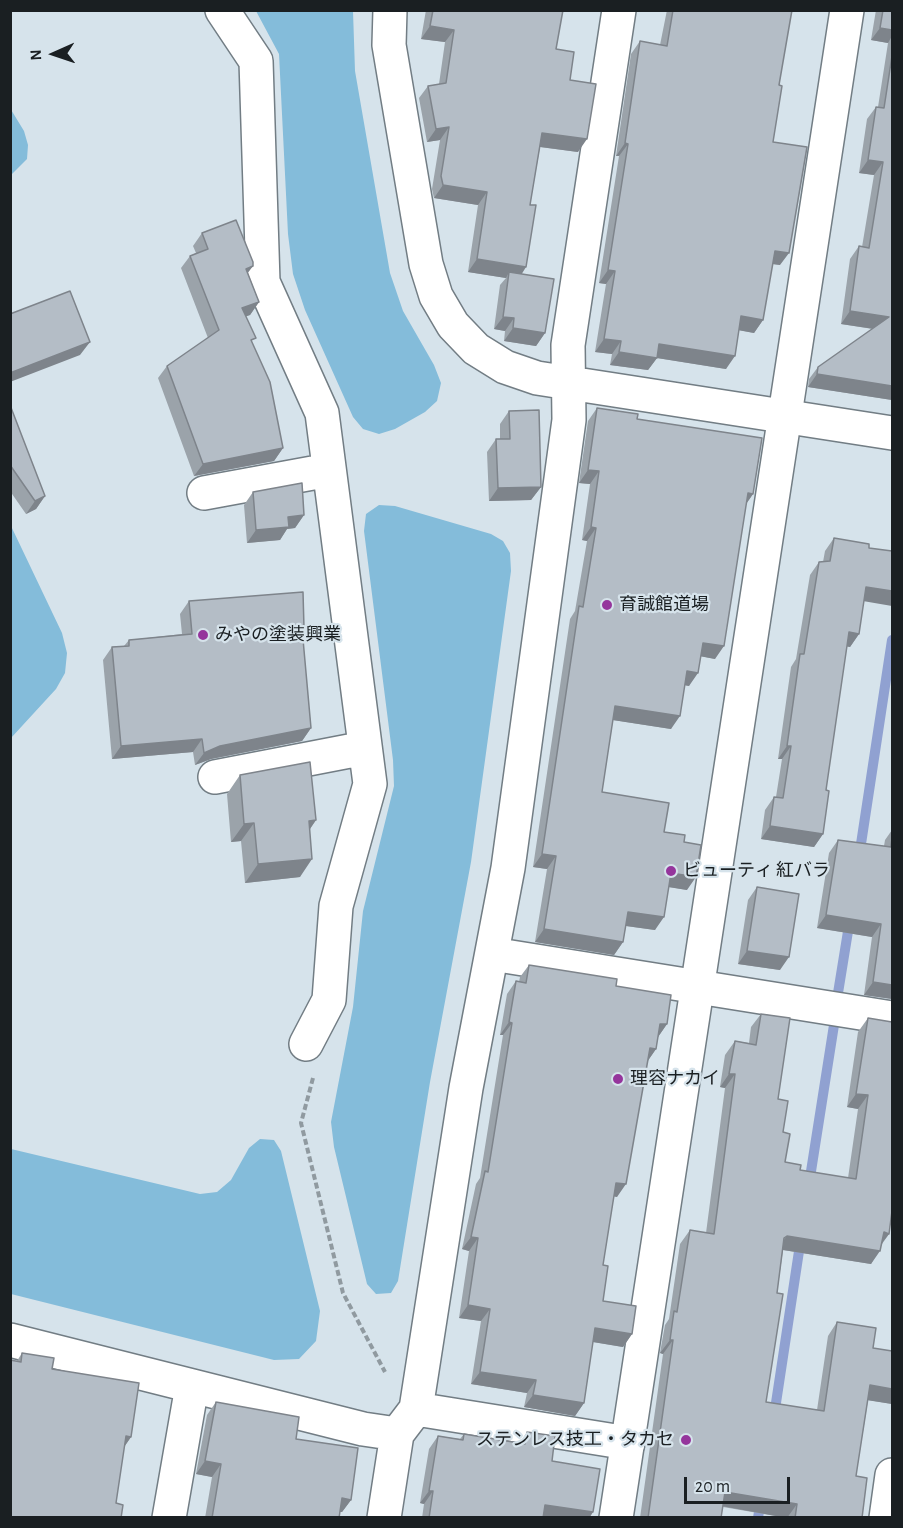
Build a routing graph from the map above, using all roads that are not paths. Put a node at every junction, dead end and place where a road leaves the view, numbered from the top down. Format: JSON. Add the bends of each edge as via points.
{"nodes":[{"id":1,"x":222,"y":10,"type":"edge"},
{"id":2,"x":390,"y":10,"type":"edge"},
{"id":3,"x":619,"y":10,"type":"edge"},
{"id":4,"x":847,"y":10,"type":"edge"},
{"id":5,"x":568,"y":382,"type":"junction"},
{"id":6,"x":785,"y":416,"type":"junction"},
{"id":7,"x":892,"y":433,"type":"edge"},
{"id":8,"x":329,"y":470,"type":"junction"},
{"id":9,"x":204,"y":493,"type":"dead end"},
{"id":10,"x":365,"y":748,"type":"junction"},
{"id":11,"x":216,"y":777,"type":"dead end"},
{"id":12,"x":492,"y":954,"type":"junction"},
{"id":13,"x":698,"y":987,"type":"junction"},
{"id":14,"x":892,"y":1018,"type":"edge"},
{"id":15,"x":306,"y":1044,"type":"dead end"},
{"id":16,"x":10,"y":1340,"type":"edge"},
{"id":17,"x":192,"y":1386,"type":"junction"},
{"id":18,"x":406,"y":1421,"type":"junction"},
{"id":19,"x":628,"y":1443,"type":"junction"},
{"id":20,"x":892,"y":1475,"type":"edge"},
{"id":21,"x":169,"y":1518,"type":"edge"},
{"id":22,"x":384,"y":1518,"type":"edge"},
{"id":23,"x":616,"y":1518,"type":"edge"},
{"id":24,"x":886,"y":1518,"type":"edge"}],
"edges":[{"from":1,"to":8,"type":"street","via":[[256,62],[263,282],[322,413]]},
{"from":2,"to":5,"type":"street","via":[[389,45],[426,264],[436,296],[453,325],[477,349],[505,367],[537,378]]},
{"from":3,"to":5,"type":"street","via":[[568,345]]},
{"from":4,"to":6,"type":"street"},
{"from":5,"to":6,"type":"street"},
{"from":5,"to":12,"type":"street","via":[[567,432],[508,868]]},
{"from":6,"to":7,"type":"street"},
{"from":6,"to":13,"type":"street"},
{"from":8,"to":9,"type":"street"},
{"from":8,"to":10,"type":"street"},
{"from":10,"to":11,"type":"street"},
{"from":10,"to":15,"type":"street","via":[[370,784],[336,906],[329,1000]]},
{"from":12,"to":13,"type":"street"},
{"from":12,"to":18,"type":"street"},
{"from":13,"to":14,"type":"street"},
{"from":13,"to":19,"type":"street"},
{"from":16,"to":17,"type":"street"},
{"from":17,"to":18,"type":"street","via":[[363,1429]]},
{"from":17,"to":21,"type":"street"},
{"from":18,"to":19,"type":"street"},
{"from":18,"to":22,"type":"street"},
{"from":19,"to":23,"type":"street"},
{"from":20,"to":24,"type":"street"}]}
